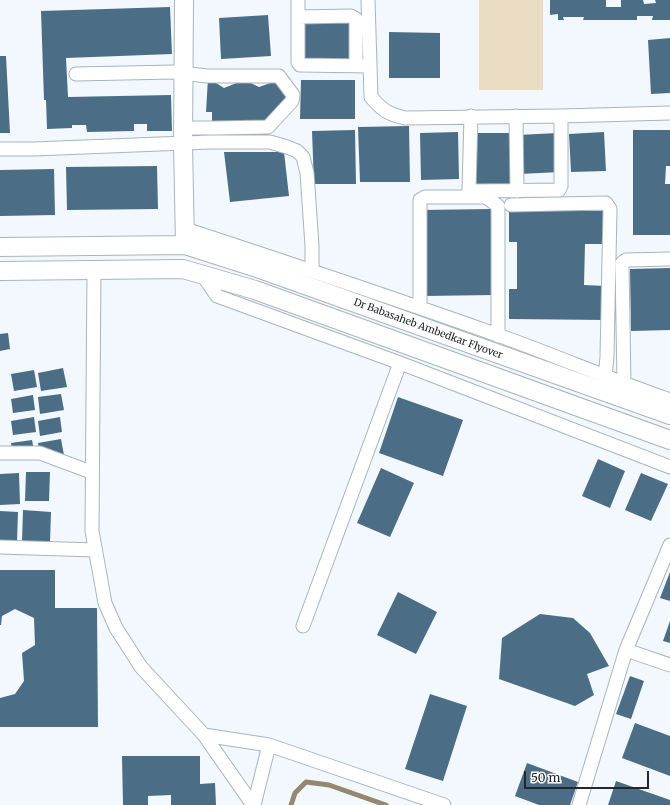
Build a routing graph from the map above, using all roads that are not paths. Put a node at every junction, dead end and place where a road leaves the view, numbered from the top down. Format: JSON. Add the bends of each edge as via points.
{"nodes":[{"id":1,"x":184,"y":0,"type":"edge"},
{"id":2,"x":298,"y":0,"type":"edge"},
{"id":3,"x":368,"y":0,"type":"edge"},
{"id":4,"x":298,"y":17,"type":"junction"},
{"id":5,"x":356,"y":66,"type":"junction"},
{"id":6,"x":370,"y":66,"type":"junction"},
{"id":7,"x":76,"y":74,"type":"dead end"},
{"id":8,"x":184,"y":74,"type":"junction"},
{"id":9,"x":670,"y":113,"type":"edge"},
{"id":10,"x":471,"y":116,"type":"junction"},
{"id":11,"x":516,"y":116,"type":"junction"},
{"id":12,"x":561,"y":116,"type":"junction"},
{"id":13,"x":183,"y":136,"type":"junction"},
{"id":14,"x":0,"y":149,"type":"edge"},
{"id":15,"x":517,"y":191,"type":"junction"},
{"id":16,"x":185,"y":237,"type":"junction"},
{"id":17,"x":0,"y":247,"type":"edge"},
{"id":18,"x":670,"y":259,"type":"edge"},
{"id":19,"x":94,"y":269,"type":"junction"},
{"id":20,"x":312,"y":270,"type":"junction"},
{"id":21,"x":0,"y":271,"type":"edge"},
{"id":22,"x":202,"y":274,"type":"junction"},
{"id":23,"x":420,"y":308,"type":"junction"},
{"id":24,"x":503,"y":337,"type":"junction"},
{"id":25,"x":400,"y":363,"type":"junction"},
{"id":26,"x":605,"y":377,"type":"junction"},
{"id":27,"x":624,"y":384,"type":"junction"},
{"id":28,"x":666,"y":409,"type":"edge"},
{"id":29,"x":670,"y":440,"type":"edge"},
{"id":30,"x":0,"y":453,"type":"edge"},
{"id":31,"x":670,"y":467,"type":"edge"},
{"id":32,"x":91,"y":472,"type":"junction"},
{"id":33,"x":670,"y":545,"type":"edge"},
{"id":34,"x":0,"y":547,"type":"edge"},
{"id":35,"x":95,"y":550,"type":"junction"},
{"id":36,"x":303,"y":626,"type":"dead end"},
{"id":37,"x":626,"y":650,"type":"junction"},
{"id":38,"x":670,"y":665,"type":"edge"},
{"id":39,"x":204,"y":735,"type":"junction"},
{"id":40,"x":269,"y":745,"type":"junction"},
{"id":41,"x":253,"y":805,"type":"edge"},
{"id":42,"x":444,"y":805,"type":"edge"},
{"id":43,"x":579,"y":805,"type":"edge"}],
"edges":[{"from":1,"to":8,"type":"main road"},
{"from":2,"to":4,"type":"street"},
{"from":3,"to":6,"type":"street"},
{"from":4,"to":5,"type":"street","via":[[300,65]]},
{"from":4,"to":5,"type":"street","via":[[351,16],[356,19]]},
{"from":5,"to":6,"type":"street"},
{"from":6,"to":10,"type":"street","via":[[371,97],[380,108],[392,114],[405,118]]},
{"from":7,"to":8,"type":"street"},
{"from":8,"to":13,"type":"main road"},
{"from":8,"to":13,"type":"street","via":[[279,76],[293,95],[292,102],[268,126],[214,128]]},
{"from":9,"to":12,"type":"street"},
{"from":10,"to":11,"type":"street"},
{"from":10,"to":15,"type":"street","via":[[469,190]]},
{"from":11,"to":12,"type":"street"},
{"from":11,"to":15,"type":"street"},
{"from":12,"to":15,"type":"street","via":[[559,190]]},
{"from":13,"to":14,"type":"street","via":[[34,149]]},
{"from":13,"to":16,"type":"main road"},
{"from":13,"to":20,"type":"street","via":[[270,142],[297,151],[303,157],[307,173]]},
{"from":16,"to":17,"type":"main road","name":"Dr Babasaheb Ambedkar Flyover"},
{"from":16,"to":20,"type":"street"},
{"from":16,"to":28,"type":"main road","name":"Dr Babasaheb Ambedkar Flyover","via":[[260,269]]},
{"from":18,"to":27,"type":"street","via":[[626,260],[622,263]]},
{"from":19,"to":21,"type":"main road"},
{"from":19,"to":22,"type":"main road","via":[[183,268]]},
{"from":19,"to":32,"type":"street"},
{"from":20,"to":23,"type":"street"},
{"from":22,"to":25,"type":"street","via":[[217,296]]},
{"from":22,"to":29,"type":"main road","via":[[255,290]]},
{"from":23,"to":24,"type":"street"},
{"from":23,"to":24,"type":"street","via":[[420,200],[425,197],[484,197],[498,206]]},
{"from":24,"to":26,"type":"street"},
{"from":24,"to":26,"type":"street","via":[[509,210],[606,203],[610,209]]},
{"from":25,"to":31,"type":"street"},
{"from":25,"to":36,"type":"street"},
{"from":26,"to":27,"type":"street"},
{"from":27,"to":28,"type":"street"},
{"from":30,"to":32,"type":"street","via":[[40,453]]},
{"from":32,"to":35,"type":"street","via":[[92,531]]},
{"from":33,"to":37,"type":"street"},
{"from":34,"to":35,"type":"street"},
{"from":35,"to":39,"type":"street","via":[[105,603],[116,628],[141,667]]},
{"from":37,"to":38,"type":"street"},
{"from":37,"to":43,"type":"street"},
{"from":39,"to":40,"type":"street"},
{"from":39,"to":41,"type":"street"},
{"from":40,"to":41,"type":"street"},
{"from":40,"to":42,"type":"street"}]}
